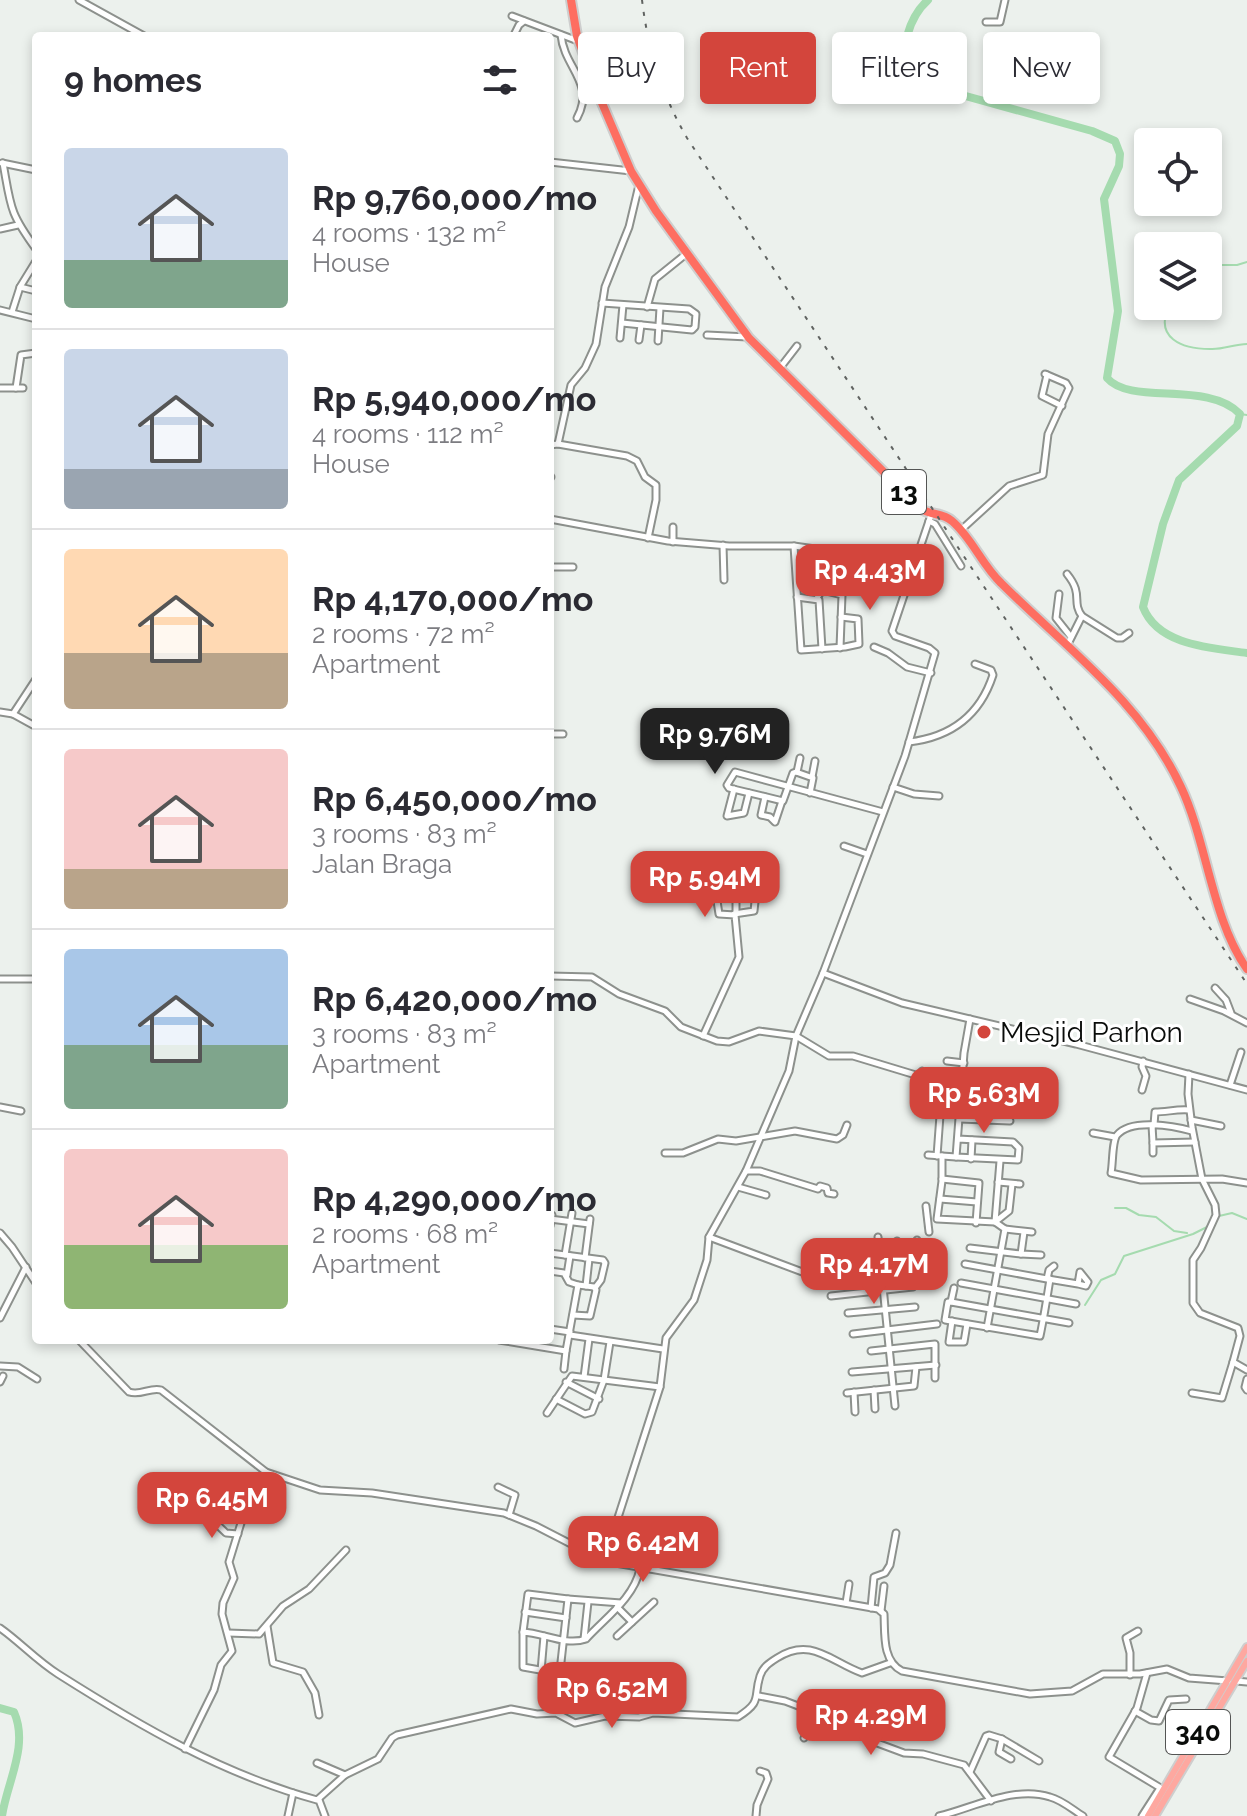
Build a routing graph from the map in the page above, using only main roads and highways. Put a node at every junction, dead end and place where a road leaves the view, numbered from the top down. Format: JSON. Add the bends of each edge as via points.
{"nodes":[{"id":1,"x":571,"y":0,"type":"edge"},
{"id":2,"x":1247,"y":969,"type":"edge"},
{"id":3,"x":1247,"y":1647,"type":"edge"},
{"id":4,"x":1247,"y":1661,"type":"edge"},
{"id":5,"x":1232,"y":1681,"type":"junction"},
{"id":6,"x":1163,"y":1789,"type":"junction"},
{"id":7,"x":1148,"y":1816,"type":"edge"},
{"id":8,"x":1155,"y":1816,"type":"edge"}],
"edges":[{"from":1,"to":2,"type":"highway","number":"13","via":[[579,42],[631,171],[748,337],[930,518],[951,519],[1000,583],[1070,640],[1138,718],[1174,772],[1228,932]]},
{"from":3,"to":5,"type":"main road","number":"340"},
{"from":4,"to":5,"type":"main road","number":"340"},
{"from":5,"to":6,"type":"main road","number":"340"},
{"from":6,"to":7,"type":"main road","number":"340"},
{"from":6,"to":8,"type":"main road","number":"340"}]}
